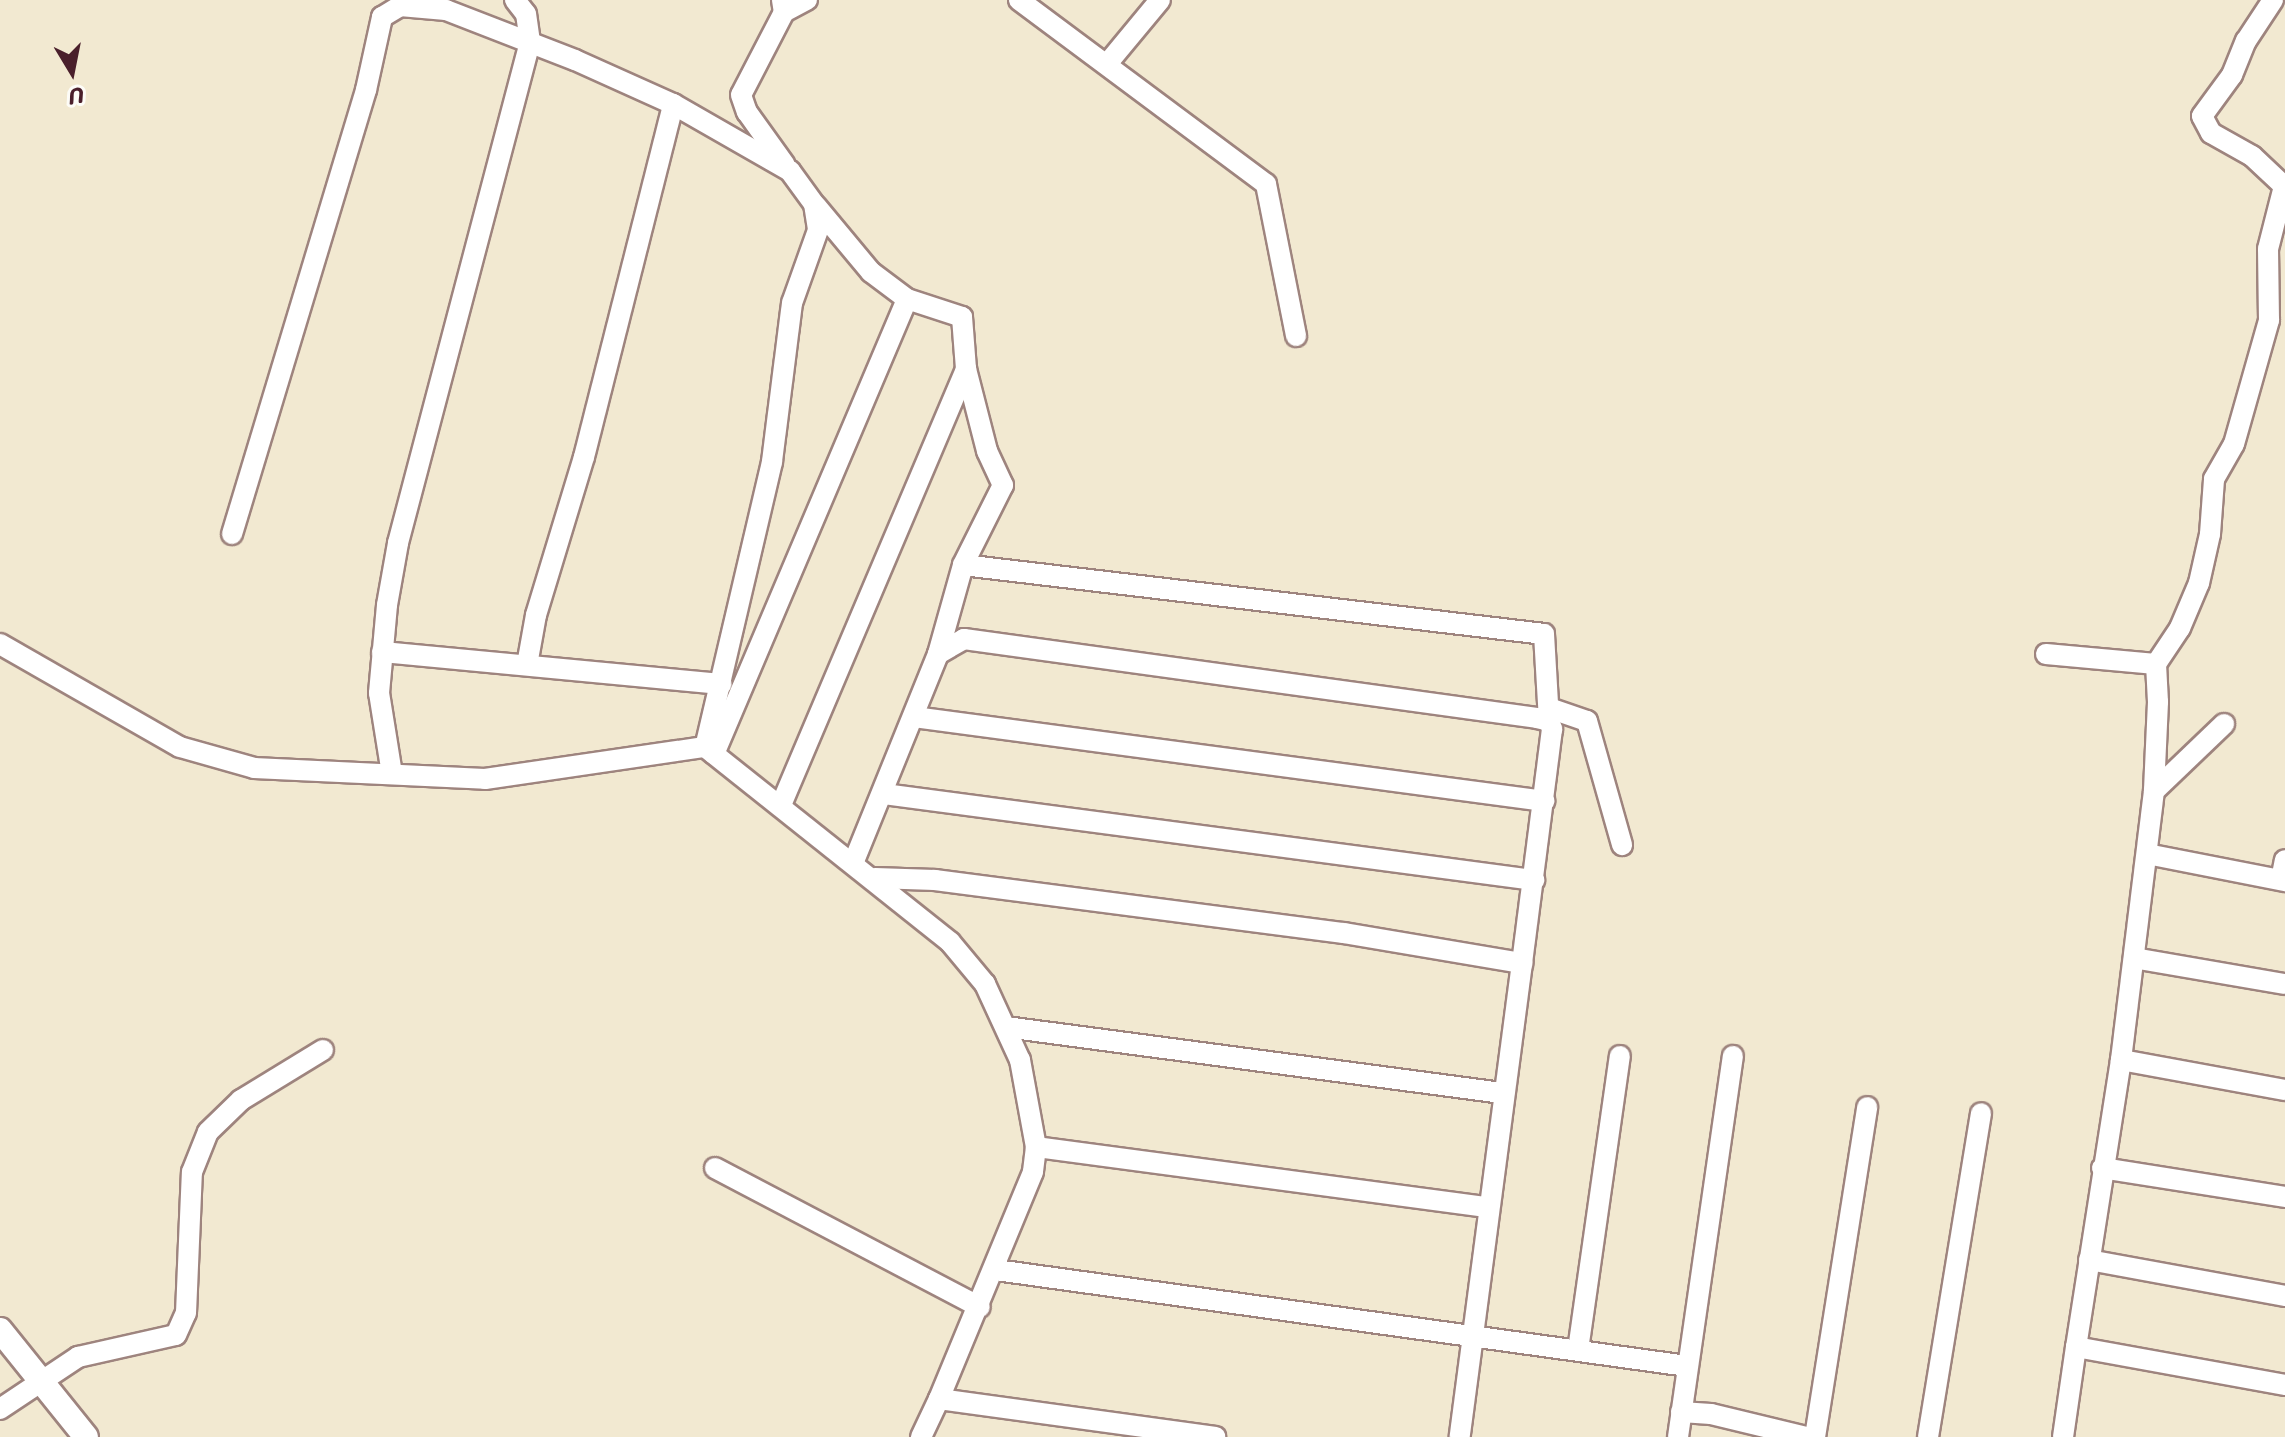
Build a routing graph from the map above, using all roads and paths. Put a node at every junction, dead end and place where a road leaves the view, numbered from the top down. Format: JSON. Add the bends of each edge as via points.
{"nodes":[{"id":1,"x":515,"y":0,"type":"edge"},
{"id":2,"x":807,"y":0,"type":"edge"},
{"id":3,"x":1019,"y":0,"type":"edge"},
{"id":4,"x":1160,"y":0,"type":"edge"},
{"id":5,"x":2273,"y":0,"type":"edge"},
{"id":6,"x":783,"y":6,"type":"edge"},
{"id":7,"x":530,"y":42,"type":"junction"},
{"id":8,"x":1107,"y":64,"type":"junction"},
{"id":9,"x":673,"y":104,"type":"junction"},
{"id":10,"x":790,"y":171,"type":"junction"},
{"id":11,"x":814,"y":204,"type":"junction"},
{"id":12,"x":907,"y":299,"type":"junction"},
{"id":13,"x":1296,"y":336,"type":"dead end"},
{"id":14,"x":966,"y":369,"type":"junction"},
{"id":15,"x":232,"y":534,"type":"dead end"},
{"id":16,"x":963,"y":565,"type":"junction"},
{"id":17,"x":0,"y":644,"type":"edge"},
{"id":18,"x":382,"y":652,"type":"junction"},
{"id":19,"x":938,"y":654,"type":"junction"},
{"id":20,"x":2046,"y":654,"type":"dead end"},
{"id":21,"x":2156,"y":664,"type":"junction"},
{"id":22,"x":527,"y":665,"type":"junction"},
{"id":23,"x":721,"y":684,"type":"junction"},
{"id":24,"x":1549,"y":715,"type":"junction"},
{"id":25,"x":914,"y":717,"type":"junction"},
{"id":26,"x":2224,"y":724,"type":"dead end"},
{"id":27,"x":710,"y":751,"type":"junction"},
{"id":28,"x":392,"y":774,"type":"junction"},
{"id":29,"x":2154,"y":791,"type":"junction"},
{"id":30,"x":884,"y":794,"type":"junction"},
{"id":31,"x":1544,"y":801,"type":"junction"},
{"id":32,"x":781,"y":805,"type":"junction"},
{"id":33,"x":1622,"y":845,"type":"dead end"},
{"id":34,"x":2147,"y":854,"type":"junction"},
{"id":35,"x":854,"y":861,"type":"junction"},
{"id":36,"x":2284,"y":874,"type":"edge"},
{"id":37,"x":875,"y":878,"type":"junction"},
{"id":38,"x":1534,"y":880,"type":"junction"},
{"id":39,"x":2134,"y":958,"type":"junction"},
{"id":40,"x":1522,"y":963,"type":"junction"},
{"id":41,"x":2285,"y":984,"type":"edge"},
{"id":42,"x":1006,"y":1027,"type":"junction"},
{"id":43,"x":323,"y":1050,"type":"dead end"},
{"id":44,"x":1620,"y":1056,"type":"dead end"},
{"id":45,"x":1733,"y":1056,"type":"dead end"},
{"id":46,"x":2121,"y":1060,"type":"junction"},
{"id":47,"x":2285,"y":1090,"type":"edge"},
{"id":48,"x":1502,"y":1093,"type":"junction"},
{"id":49,"x":1867,"y":1107,"type":"dead end"},
{"id":50,"x":1981,"y":1113,"type":"dead end"},
{"id":51,"x":1036,"y":1147,"type":"junction"},
{"id":52,"x":715,"y":1168,"type":"dead end"},
{"id":53,"x":2102,"y":1168,"type":"junction"},
{"id":54,"x":2285,"y":1197,"type":"edge"},
{"id":55,"x":1488,"y":1207,"type":"junction"},
{"id":56,"x":2089,"y":1260,"type":"junction"},
{"id":57,"x":996,"y":1270,"type":"junction"},
{"id":58,"x":2285,"y":1296,"type":"edge"},
{"id":59,"x":980,"y":1307,"type":"junction"},
{"id":60,"x":0,"y":1330,"type":"edge"},
{"id":61,"x":1473,"y":1336,"type":"junction"},
{"id":62,"x":2076,"y":1347,"type":"junction"},
{"id":63,"x":1578,"y":1350,"type":"junction"},
{"id":64,"x":1687,"y":1366,"type":"junction"},
{"id":65,"x":40,"y":1378,"type":"junction"},
{"id":66,"x":2285,"y":1385,"type":"edge"},
{"id":67,"x":939,"y":1399,"type":"junction"},
{"id":68,"x":0,"y":1409,"type":"edge"},
{"id":69,"x":1681,"y":1412,"type":"junction"},
{"id":70,"x":86,"y":1437,"type":"edge"},
{"id":71,"x":921,"y":1437,"type":"edge"},
{"id":72,"x":1215,"y":1437,"type":"edge"},
{"id":73,"x":1460,"y":1437,"type":"edge"},
{"id":74,"x":1678,"y":1437,"type":"edge"},
{"id":75,"x":1806,"y":1437,"type":"edge"},
{"id":76,"x":1815,"y":1437,"type":"edge"},
{"id":77,"x":1928,"y":1437,"type":"edge"},
{"id":78,"x":2063,"y":1437,"type":"edge"}],
"edges":[{"from":1,"to":7,"type":"street","via":[[526,14]]},
{"from":2,"to":6,"type":"street"},
{"from":3,"to":8,"type":"street"},
{"from":4,"to":8,"type":"street"},
{"from":5,"to":21,"type":"street","via":[[2246,41],[2232,75],[2202,116],[2211,133],[2252,156],[2284,186],[2268,249],[2269,320],[2234,444],[2214,479],[2199,583],[2180,628]]},
{"from":6,"to":10,"type":"street","via":[[741,95],[747,112]]},
{"from":7,"to":9,"type":"street"},
{"from":7,"to":15,"type":"street","via":[[446,10],[400,6],[382,17],[366,90]]},
{"from":7,"to":18,"type":"street","via":[[398,543]]},
{"from":8,"to":13,"type":"street","via":[[1266,184]]},
{"from":9,"to":10,"type":"street"},
{"from":9,"to":22,"type":"street"},
{"from":10,"to":11,"type":"street"},
{"from":11,"to":12,"type":"street","via":[[871,272]]},
{"from":11,"to":23,"type":"street","via":[[818,230],[792,303],[772,462]]},
{"from":12,"to":14,"type":"street","via":[[962,317]]},
{"from":12,"to":27,"type":"street"},
{"from":14,"to":16,"type":"street","via":[[987,451],[1003,485]]},
{"from":14,"to":32,"type":"street"},
{"from":16,"to":19,"type":"street"},
{"from":16,"to":24,"type":"street","via":[[1544,634]]},
{"from":17,"to":28,"type":"street","via":[[100,706],[192,752],[254,768]]},
{"from":18,"to":22,"type":"street"},
{"from":18,"to":28,"type":"street","via":[[379,693]]},
{"from":19,"to":24,"type":"street","via":[[964,639]]},
{"from":19,"to":25,"type":"street"},
{"from":20,"to":21,"type":"street"},
{"from":21,"to":29,"type":"street"},
{"from":22,"to":23,"type":"street"},
{"from":23,"to":27,"type":"street"},
{"from":24,"to":31,"type":"street"},
{"from":24,"to":33,"type":"street","via":[[1587,721]]},
{"from":25,"to":30,"type":"street"},
{"from":25,"to":31,"type":"street"},
{"from":26,"to":29,"type":"street"},
{"from":27,"to":28,"type":"street","via":[[496,778]]},
{"from":27,"to":32,"type":"street"},
{"from":29,"to":34,"type":"street"},
{"from":30,"to":35,"type":"street"},
{"from":30,"to":38,"type":"street"},
{"from":31,"to":38,"type":"street"},
{"from":32,"to":35,"type":"street"},
{"from":34,"to":36,"type":"street"},
{"from":34,"to":39,"type":"street"},
{"from":35,"to":37,"type":"street"},
{"from":37,"to":40,"type":"street","via":[[935,880],[1344,933]]},
{"from":37,"to":42,"type":"street","via":[[950,942],[985,984]]},
{"from":38,"to":40,"type":"street"},
{"from":39,"to":41,"type":"street"},
{"from":39,"to":46,"type":"street"},
{"from":40,"to":48,"type":"street"},
{"from":42,"to":48,"type":"street"},
{"from":42,"to":51,"type":"street","via":[[1020,1060]]},
{"from":43,"to":65,"type":"street","via":[[241,1100],[208,1132],[192,1172],[186,1313],[176,1335],[78,1357]]},
{"from":44,"to":63,"type":"street"},
{"from":45,"to":64,"type":"street"},
{"from":46,"to":47,"type":"street"},
{"from":46,"to":53,"type":"street"},
{"from":48,"to":55,"type":"street"},
{"from":49,"to":76,"type":"street"},
{"from":50,"to":77,"type":"street"},
{"from":51,"to":55,"type":"street"},
{"from":51,"to":57,"type":"street","via":[[1033,1172]]},
{"from":52,"to":59,"type":"street"},
{"from":53,"to":54,"type":"street"},
{"from":53,"to":56,"type":"street"},
{"from":55,"to":61,"type":"street"},
{"from":56,"to":58,"type":"street"},
{"from":56,"to":62,"type":"street"},
{"from":57,"to":59,"type":"street"},
{"from":57,"to":61,"type":"street"},
{"from":59,"to":67,"type":"street"},
{"from":60,"to":65,"type":"street"},
{"from":61,"to":63,"type":"street"},
{"from":61,"to":73,"type":"street"},
{"from":62,"to":66,"type":"street"},
{"from":62,"to":78,"type":"street"},
{"from":63,"to":64,"type":"street"},
{"from":64,"to":69,"type":"street"},
{"from":65,"to":68,"type":"street"},
{"from":65,"to":70,"type":"street"},
{"from":67,"to":71,"type":"street"},
{"from":67,"to":72,"type":"street"},
{"from":69,"to":74,"type":"street"},
{"from":69,"to":75,"type":"street"}]}
